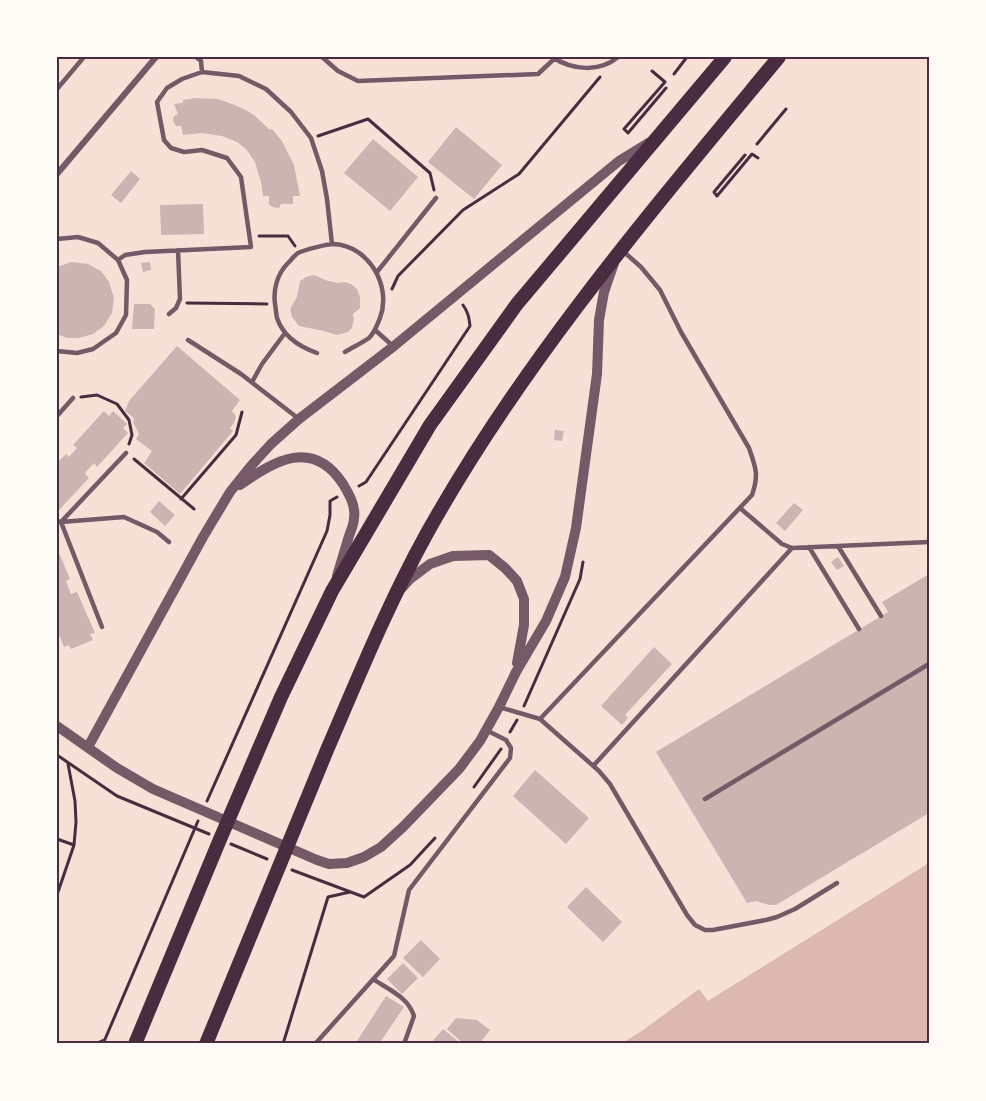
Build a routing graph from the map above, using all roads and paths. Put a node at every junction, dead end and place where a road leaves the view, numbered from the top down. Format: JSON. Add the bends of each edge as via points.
{"nodes":[{"id":1,"x":84,"y":57,"type":"edge"},
{"id":2,"x":156,"y":57,"type":"edge"},
{"id":3,"x":196,"y":57,"type":"edge"},
{"id":4,"x":321,"y":57,"type":"edge"},
{"id":5,"x":618,"y":57,"type":"edge"},
{"id":6,"x":687,"y":57,"type":"edge"},
{"id":7,"x":779,"y":57,"type":"edge"},
{"id":8,"x":553,"y":58,"type":"edge"},
{"id":9,"x":723,"y":58,"type":"edge"},
{"id":10,"x":603,"y":67,"type":"junction"},
{"id":11,"x":652,"y":71,"type":"dead end"},
{"id":12,"x":202,"y":72,"type":"junction"},
{"id":13,"x":674,"y":74,"type":"dead end"},
{"id":14,"x":666,"y":88,"type":"dead end"},
{"id":15,"x":57,"y":89,"type":"edge"},
{"id":16,"x":786,"y":109,"type":"dead end"},
{"id":17,"x":658,"y":137,"type":"junction"},
{"id":18,"x":311,"y":138,"type":"junction"},
{"id":19,"x":757,"y":144,"type":"dead end"},
{"id":20,"x":745,"y":155,"type":"dead end"},
{"id":21,"x":758,"y":158,"type":"dead end"},
{"id":22,"x":57,"y":174,"type":"edge"},
{"id":23,"x":436,"y":198,"type":"joint"},
{"id":24,"x":249,"y":236,"type":"junction"},
{"id":25,"x":57,"y":239,"type":"edge"},
{"id":26,"x":332,"y":244,"type":"junction"},
{"id":27,"x":178,"y":250,"type":"junction"},
{"id":28,"x":299,"y":253,"type":"junction"},
{"id":29,"x":618,"y":254,"type":"junction"},
{"id":30,"x":118,"y":260,"type":"junction"},
{"id":31,"x":377,"y":272,"type":"junction"},
{"id":32,"x":460,"y":301,"type":"dead end"},
{"id":33,"x":178,"y":303,"type":"junction"},
{"id":34,"x":275,"y":304,"type":"junction"},
{"id":35,"x":383,"y":308,"type":"junction"},
{"id":36,"x":168,"y":314,"type":"dead end"},
{"id":37,"x":375,"y":330,"type":"junction"},
{"id":38,"x":285,"y":333,"type":"junction"},
{"id":39,"x":188,"y":340,"type":"dead end"},
{"id":40,"x":394,"y":346,"type":"junction"},
{"id":41,"x":57,"y":351,"type":"edge"},
{"id":42,"x":345,"y":352,"type":"dead end"},
{"id":43,"x":317,"y":353,"type":"dead end"},
{"id":44,"x":252,"y":382,"type":"junction"},
{"id":45,"x":73,"y":398,"type":"joint"},
{"id":46,"x":242,"y":412,"type":"dead end"},
{"id":47,"x":57,"y":416,"type":"edge"},
{"id":48,"x":299,"y":420,"type":"junction"},
{"id":49,"x":126,"y":453,"type":"junction"},
{"id":50,"x":354,"y":488,"type":"dead end"},
{"id":51,"x":230,"y":492,"type":"junction"},
{"id":52,"x":337,"y":497,"type":"dead end"},
{"id":53,"x":181,"y":499,"type":"junction"},
{"id":54,"x":740,"y":508,"type":"junction"},
{"id":55,"x":194,"y":509,"type":"dead end"},
{"id":56,"x":59,"y":522,"type":"edge"},
{"id":57,"x":170,"y":542,"type":"dead end"},
{"id":58,"x":929,"y":542,"type":"edge"},
{"id":59,"x":838,"y":546,"type":"junction"},
{"id":60,"x":809,"y":547,"type":"junction"},
{"id":61,"x":792,"y":548,"type":"junction"},
{"id":62,"x":332,"y":591,"type":"junction"},
{"id":63,"x":396,"y":596,"type":"junction"},
{"id":64,"x":881,"y":616,"type":"dead end"},
{"id":65,"x":102,"y":627,"type":"dead end"},
{"id":66,"x":859,"y":629,"type":"dead end"},
{"id":67,"x":929,"y":664,"type":"edge"},
{"id":68,"x":516,"y":672,"type":"junction"},
{"id":69,"x":499,"y":707,"type":"junction"},
{"id":70,"x":540,"y":718,"type":"junction"},
{"id":71,"x":57,"y":726,"type":"edge"},
{"id":72,"x":486,"y":730,"type":"junction"},
{"id":73,"x":88,"y":747,"type":"junction"},
{"id":74,"x":57,"y":755,"type":"edge"},
{"id":75,"x":68,"y":764,"type":"junction"},
{"id":76,"x":594,"y":765,"type":"junction"},
{"id":77,"x":209,"y":795,"type":"dead end"},
{"id":78,"x":705,"y":799,"type":"dead end"},
{"id":79,"x":193,"y":833,"type":"dead end"},
{"id":80,"x":57,"y":839,"type":"edge"},
{"id":81,"x":221,"y":841,"type":"junction"},
{"id":82,"x":74,"y":845,"type":"junction"},
{"id":83,"x":279,"y":866,"type":"junction"},
{"id":84,"x":837,"y":883,"type":"dead end"},
{"id":85,"x":57,"y":895,"type":"edge"},
{"id":86,"x":373,"y":979,"type":"junction"},
{"id":87,"x":103,"y":1042,"type":"edge"},
{"id":88,"x":95,"y":1044,"type":"edge"},
{"id":89,"x":135,"y":1044,"type":"edge"},
{"id":90,"x":206,"y":1044,"type":"edge"},
{"id":91,"x":283,"y":1044,"type":"edge"},
{"id":92,"x":315,"y":1044,"type":"edge"},
{"id":93,"x":404,"y":1044,"type":"edge"}],
"edges":[{"from":1,"to":15,"type":"lane"},
{"from":2,"to":22,"type":"street"},
{"from":3,"to":12,"type":"lane","via":[[201,61]]},
{"from":4,"to":8,"type":"lane","via":[[358,81],[538,74]]},
{"from":5,"to":10,"type":"lane"},
{"from":6,"to":13,"type":"path"},
{"from":7,"to":29,"type":"main road"},
{"from":8,"to":10,"type":"lane","via":[[579,68]]},
{"from":9,"to":17,"type":"main road"},
{"from":10,"to":35,"type":"path","via":[[602,75],[519,174],[463,210],[398,276]]},
{"from":11,"to":14,"type":"path","via":[[665,81],[624,129],[628,133]]},
{"from":12,"to":18,"type":"lane","via":[[239,76],[266,89]]},
{"from":12,"to":24,"type":"lane","via":[[167,88],[157,102],[164,140],[177,150],[202,150],[227,158],[241,177]]},
{"from":16,"to":19,"type":"path"},
{"from":17,"to":40,"type":"street","via":[[619,161]]},
{"from":17,"to":62,"type":"main road","via":[[517,304],[430,425]]},
{"from":18,"to":23,"type":"path","via":[[368,119],[430,173]]},
{"from":18,"to":26,"type":"lane","via":[[322,171]]},
{"from":20,"to":21,"type":"path","via":[[714,192],[717,196],[752,154]]},
{"from":23,"to":31,"type":"lane"},
{"from":24,"to":27,"type":"lane","via":[[251,247]]},
{"from":24,"to":28,"type":"path","via":[[288,236]]},
{"from":25,"to":30,"type":"lane","via":[[78,237],[98,243]]},
{"from":26,"to":28,"type":"lane"},
{"from":26,"to":31,"type":"lane","via":[[363,256]]},
{"from":27,"to":30,"type":"lane","via":[[125,255]]},
{"from":27,"to":33,"type":"lane"},
{"from":28,"to":34,"type":"lane","via":[[284,267],[276,284]]},
{"from":29,"to":54,"type":"lane","via":[[641,267],[660,290],[749,448],[757,469],[756,484]]},
{"from":29,"to":63,"type":"main road","via":[[488,433],[426,536]]},
{"from":29,"to":68,"type":"street","via":[[599,320],[596,380],[566,577]]},
{"from":30,"to":41,"type":"lane","via":[[128,280],[126,315],[116,333],[93,349],[77,353]]},
{"from":31,"to":35,"type":"lane","via":[[384,294]]},
{"from":32,"to":50,"type":"path","via":[[470,326],[366,482]]},
{"from":33,"to":34,"type":"path"},
{"from":33,"to":36,"type":"lane"},
{"from":34,"to":38,"type":"lane"},
{"from":35,"to":37,"type":"lane"},
{"from":37,"to":40,"type":"lane"},
{"from":37,"to":42,"type":"lane"},
{"from":38,"to":43,"type":"lane","via":[[301,347]]},
{"from":38,"to":44,"type":"lane"},
{"from":39,"to":44,"type":"lane"},
{"from":40,"to":48,"type":"street"},
{"from":44,"to":48,"type":"lane"},
{"from":45,"to":47,"type":"lane"},
{"from":45,"to":49,"type":"path","via":[[97,395],[117,404],[129,420],[132,435]]},
{"from":46,"to":53,"type":"path","via":[[236,435]]},
{"from":48,"to":51,"type":"street","via":[[271,444]]},
{"from":49,"to":53,"type":"path"},
{"from":49,"to":56,"type":"lane"},
{"from":51,"to":62,"type":"street","via":[[259,471],[288,458],[310,457],[336,473],[352,498],[355,517]]},
{"from":51,"to":73,"type":"street"},
{"from":52,"to":77,"type":"path","via":[[330,501],[327,531]]},
{"from":53,"to":55,"type":"path"},
{"from":54,"to":61,"type":"lane"},
{"from":54,"to":70,"type":"lane"},
{"from":56,"to":57,"type":"lane","via":[[124,517]]},
{"from":56,"to":65,"type":"lane"},
{"from":58,"to":59,"type":"lane"},
{"from":59,"to":60,"type":"lane"},
{"from":59,"to":64,"type":"lane"},
{"from":60,"to":61,"type":"lane"},
{"from":60,"to":66,"type":"lane"},
{"from":61,"to":76,"type":"lane"},
{"from":62,"to":81,"type":"main road","via":[[281,697]]},
{"from":63,"to":68,"type":"street","via":[[430,564],[453,556],[489,555],[517,581],[524,599]]},
{"from":63,"to":83,"type":"main road"},
{"from":67,"to":78,"type":"lane"},
{"from":68,"to":69,"type":"street"},
{"from":69,"to":70,"type":"lane"},
{"from":69,"to":72,"type":"street"},
{"from":70,"to":76,"type":"lane"},
{"from":71,"to":73,"type":"street"},
{"from":72,"to":73,"type":"street","via":[[459,769],[381,847],[347,863],[329,864],[153,789]]},
{"from":72,"to":86,"type":"lane","via":[[506,740],[511,748],[510,758],[408,890],[394,956]]},
{"from":74,"to":75,"type":"path"},
{"from":75,"to":81,"type":"path","via":[[117,796]]},
{"from":75,"to":82,"type":"path","via":[[75,801]]},
{"from":76,"to":84,"type":"lane","via":[[610,784],[687,915],[700,928],[713,930],[777,917]]},
{"from":79,"to":87,"type":"path"},
{"from":80,"to":82,"type":"path"},
{"from":81,"to":83,"type":"path"},
{"from":81,"to":89,"type":"main road"},
{"from":82,"to":85,"type":"path"},
{"from":83,"to":90,"type":"main road"},
{"from":83,"to":91,"type":"path","via":[[351,892],[328,897]]},
{"from":86,"to":92,"type":"lane"},
{"from":86,"to":93,"type":"lane","via":[[411,1008],[414,1016]]},
{"from":87,"to":88,"type":"path"}]}
